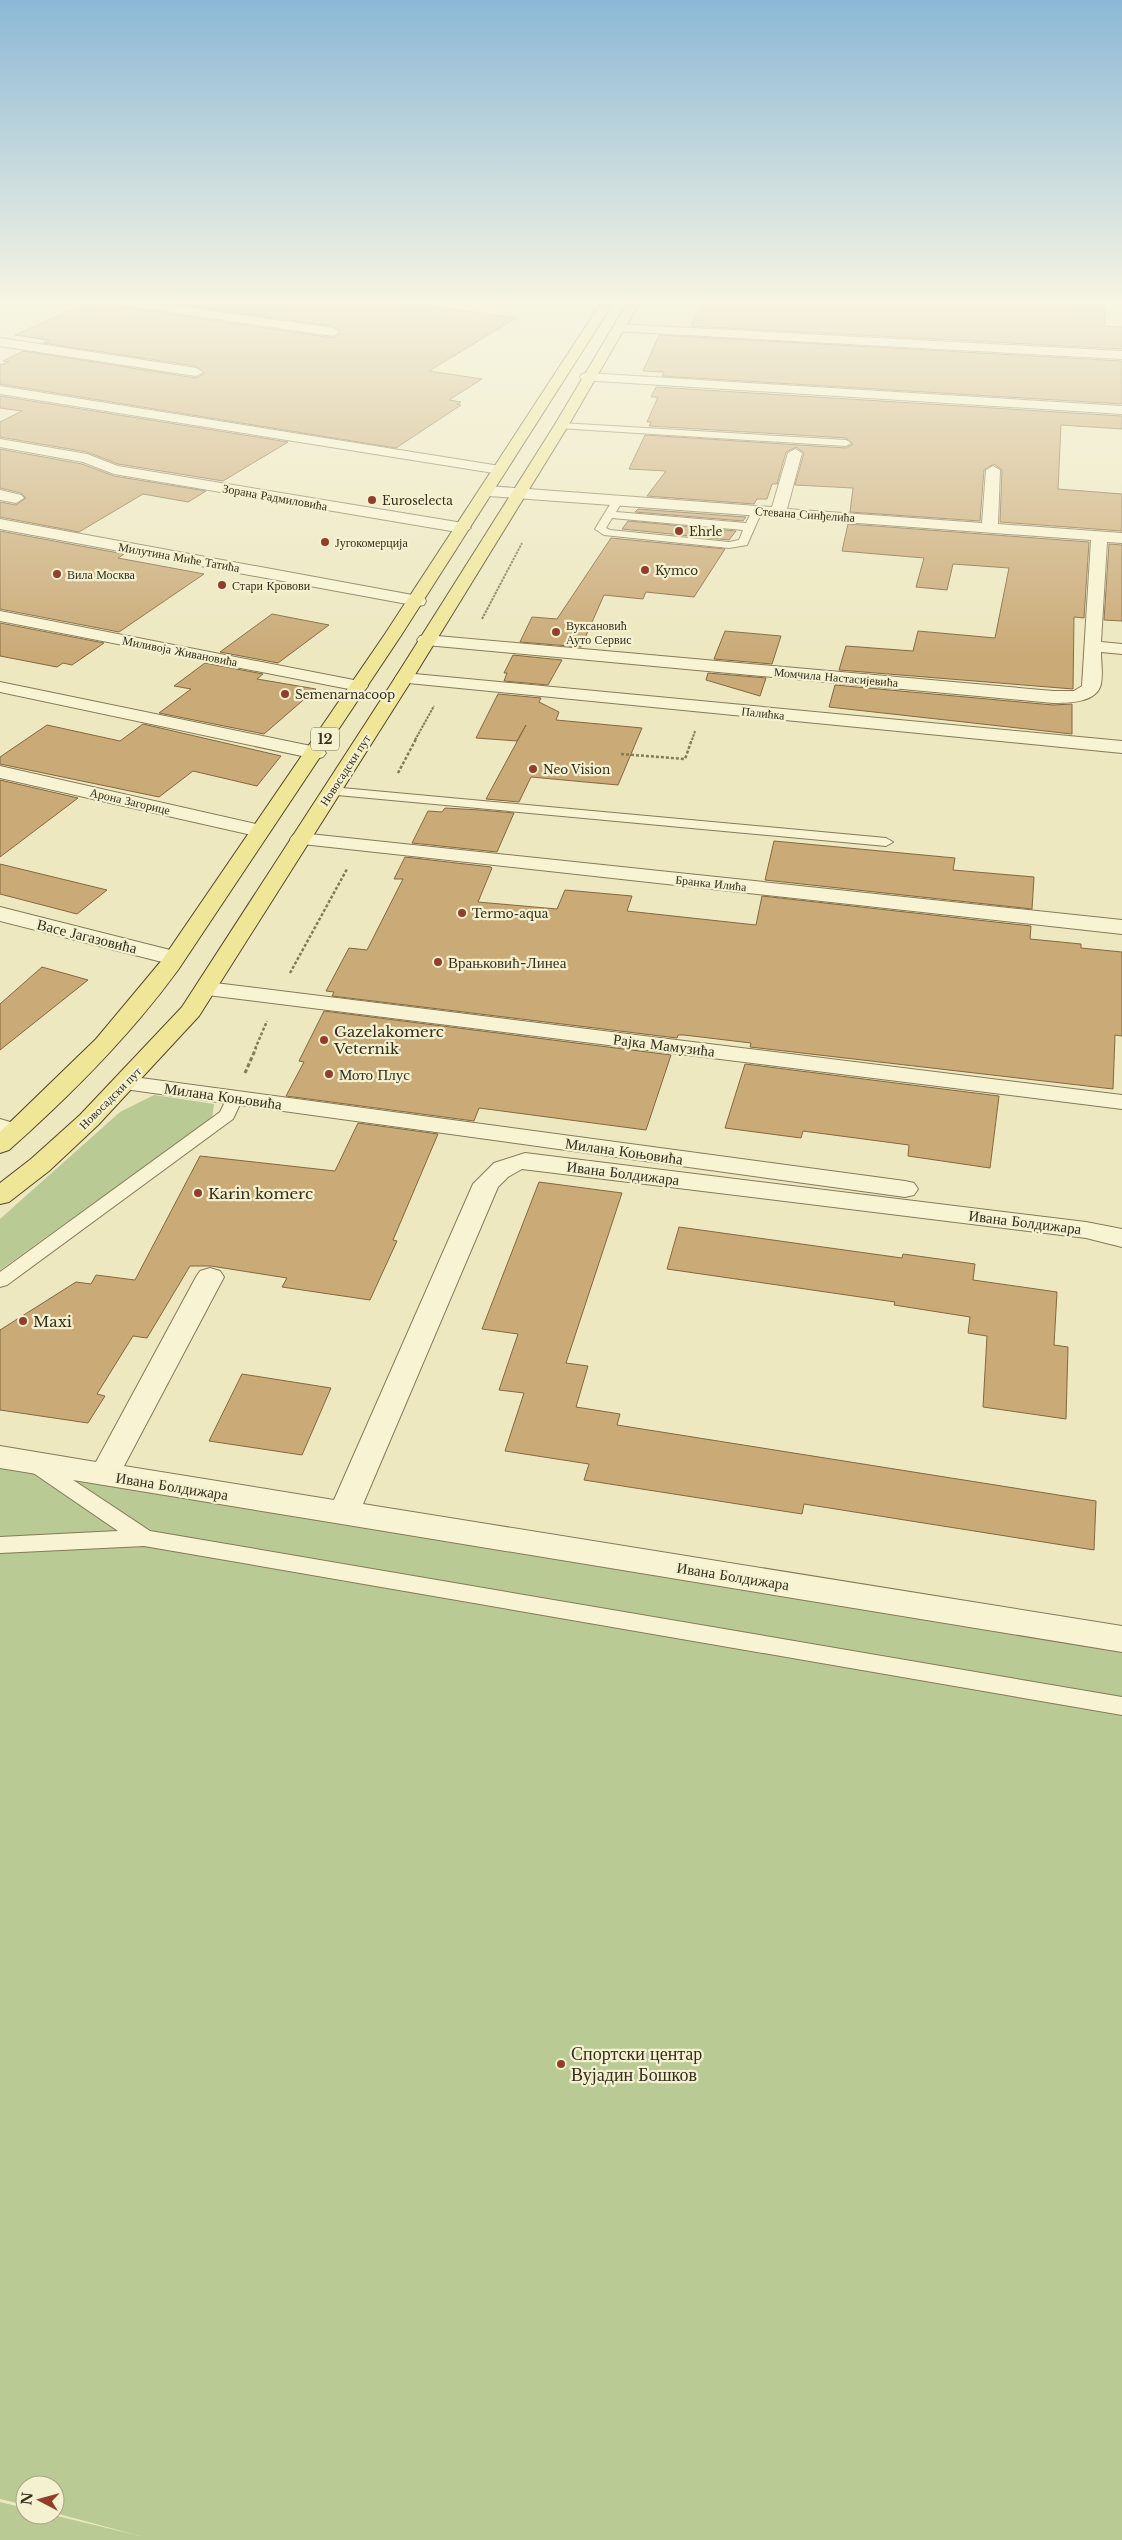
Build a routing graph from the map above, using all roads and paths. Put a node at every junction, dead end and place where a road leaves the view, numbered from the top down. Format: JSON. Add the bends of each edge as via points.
{"nodes":[{"id":1,"x":178,"y":419,"type":"edge"},
{"id":2,"x":533,"y":419,"type":"edge"},
{"id":3,"x":564,"y":419,"type":"edge"},
{"id":4,"x":560,"y":426,"type":"junction"},
{"id":5,"x":0,"y":443,"type":"edge"},
{"id":6,"x":846,"y":443,"type":"dead end"},
{"id":7,"x":795,"y":453,"type":"dead end"},
{"id":8,"x":500,"y":470,"type":"junction"},
{"id":9,"x":993,"y":470,"type":"dead end"},
{"id":10,"x":488,"y":491,"type":"junction"},
{"id":11,"x":517,"y":493,"type":"junction"},
{"id":12,"x":0,"y":495,"type":"edge"},
{"id":13,"x":16,"y":498,"type":"dead end"},
{"id":14,"x":618,"y":500,"type":"junction"},
{"id":15,"x":757,"y":511,"type":"junction"},
{"id":16,"x":778,"y":512,"type":"junction"},
{"id":17,"x":608,"y":515,"type":"junction"},
{"id":18,"x":0,"y":524,"type":"edge"},
{"id":19,"x":750,"y":527,"type":"junction"},
{"id":20,"x":463,"y":528,"type":"junction"},
{"id":21,"x":990,"y":528,"type":"junction"},
{"id":22,"x":1099,"y":536,"type":"junction"},
{"id":23,"x":1122,"y":538,"type":"edge"},
{"id":24,"x":524,"y":541,"type":"dead end"},
{"id":25,"x":418,"y":600,"type":"junction"},
{"id":26,"x":0,"y":616,"type":"edge"},
{"id":27,"x":426,"y":640,"type":"junction"},
{"id":28,"x":468,"y":644,"type":"junction"},
{"id":29,"x":1092,"y":646,"type":"junction"},
{"id":30,"x":1122,"y":649,"type":"edge"},
{"id":31,"x":404,"y":678,"type":"junction"},
{"id":32,"x":447,"y":682,"type":"junction"},
{"id":33,"x":359,"y":686,"type":"junction"},
{"id":34,"x":0,"y":687,"type":"edge"},
{"id":35,"x":704,"y":707,"type":"junction"},
{"id":36,"x":1122,"y":748,"type":"edge"},
{"id":37,"x":316,"y":753,"type":"junction"},
{"id":38,"x":621,"y":754,"type":"dead end"},
{"id":39,"x":0,"y":772,"type":"edge"},
{"id":40,"x":331,"y":791,"type":"junction"},
{"id":41,"x":386,"y":796,"type":"junction"},
{"id":42,"x":260,"y":831,"type":"junction"},
{"id":43,"x":300,"y":839,"type":"junction"},
{"id":44,"x":886,"y":842,"type":"dead end"},
{"id":45,"x":359,"y":846,"type":"junction"},
{"id":46,"x":0,"y":914,"type":"edge"},
{"id":47,"x":1122,"y":927,"type":"edge"},
{"id":48,"x":174,"y":958,"type":"junction"},
{"id":49,"x":207,"y":989,"type":"junction"},
{"id":50,"x":276,"y":997,"type":"junction"},
{"id":51,"x":126,"y":1083,"type":"junction"},
{"id":52,"x":235,"y":1098,"type":"junction"},
{"id":53,"x":1122,"y":1102,"type":"edge"},
{"id":54,"x":5,"y":1134,"type":"edge"},
{"id":55,"x":0,"y":1196,"type":"edge"},
{"id":56,"x":1122,"y":1218,"type":"edge"},
{"id":57,"x":1122,"y":1238,"type":"edge"},
{"id":58,"x":210,"y":1277,"type":"dead end"},
{"id":59,"x":0,"y":1281,"type":"edge"},
{"id":60,"x":0,"y":1457,"type":"edge"},
{"id":61,"x":33,"y":1463,"type":"junction"},
{"id":62,"x":104,"y":1475,"type":"junction"},
{"id":63,"x":344,"y":1513,"type":"junction"},
{"id":64,"x":144,"y":1538,"type":"junction"},
{"id":65,"x":0,"y":1545,"type":"edge"},
{"id":66,"x":1122,"y":1639,"type":"edge"},
{"id":67,"x":1122,"y":1706,"type":"edge"}],
"edges":[{"from":1,"to":8,"type":"street"},
{"from":2,"to":8,"type":"main road","number":"12"},
{"from":3,"to":4,"type":"main road","name":"Новосадски пут","number":"12"},
{"from":4,"to":6,"type":"lane"},
{"from":4,"to":11,"type":"main road","name":"Новосадски пут","number":"12"},
{"from":5,"to":20,"type":"street","name":"Зорана Радмиловића","via":[[87,458],[114,470]]},
{"from":7,"to":16,"type":"street"},
{"from":8,"to":10,"type":"main road","number":"12"},
{"from":9,"to":21,"type":"street"},
{"from":10,"to":11,"type":"street","name":"Стевана Синђелића"},
{"from":10,"to":20,"type":"main road","number":"12"},
{"from":11,"to":14,"type":"street","name":"Стевана Синђелића"},
{"from":11,"to":27,"type":"main road","name":"Новосадски пут","number":"12"},
{"from":12,"to":13,"type":"street"},
{"from":14,"to":15,"type":"street","name":"Стевана Синђелића"},
{"from":14,"to":17,"type":"lane"},
{"from":15,"to":16,"type":"street","name":"Стевана Синђелића"},
{"from":15,"to":19,"type":"lane"},
{"from":16,"to":21,"type":"street","name":"Стевана Синђелића"},
{"from":17,"to":19,"type":"lane"},
{"from":17,"to":19,"type":"lane","via":[[600,529],[608,533],[729,545],[742,542]]},
{"from":18,"to":25,"type":"street","name":"Милутина Миће Татића"},
{"from":20,"to":25,"type":"main road","number":"12"},
{"from":21,"to":22,"type":"street","name":"Стевана Синђелића"},
{"from":22,"to":23,"type":"street","name":"Стевана Синђелића"},
{"from":22,"to":29,"type":"street","name":"Момчила Настасијевића"},
{"from":24,"to":28,"type":"path"},
{"from":25,"to":33,"type":"main road","number":"12"},
{"from":26,"to":33,"type":"street","name":"Миливоја Живановића"},
{"from":27,"to":28,"type":"street","name":"Момчила Настасијевића"},
{"from":27,"to":31,"type":"main road","name":"Новосадски пут","number":"12"},
{"from":28,"to":29,"type":"street","name":"Момчила Настасијевића","via":[[1065,697],[1084,693],[1092,685]]},
{"from":29,"to":30,"type":"street"},
{"from":31,"to":32,"type":"street","name":"Палићка"},
{"from":31,"to":40,"type":"main road","name":"Новосадски пут","number":"12"},
{"from":32,"to":35,"type":"street","name":"Палићка"},
{"from":32,"to":41,"type":"path"},
{"from":33,"to":37,"type":"main road","number":"12"},
{"from":34,"to":37,"type":"street"},
{"from":35,"to":36,"type":"street","name":"Палићка"},
{"from":35,"to":38,"type":"path","via":[[686,759]]},
{"from":37,"to":42,"type":"main road","number":"12"},
{"from":39,"to":42,"type":"street","name":"Арона Загорице"},
{"from":40,"to":41,"type":"lane"},
{"from":40,"to":43,"type":"main road","name":"Новосадски пут","number":"12"},
{"from":41,"to":44,"type":"lane"},
{"from":42,"to":48,"type":"main road","number":"12"},
{"from":43,"to":45,"type":"street","name":"Бранка Илића"},
{"from":43,"to":49,"type":"main road","name":"Новосадски пут","number":"12"},
{"from":45,"to":47,"type":"street","name":"Бранка Илића"},
{"from":45,"to":50,"type":"path"},
{"from":46,"to":48,"type":"street","name":"Васе Јагазовића"},
{"from":48,"to":54,"type":"main road","number":"12","via":[[139,1006],[78,1074]]},
{"from":49,"to":50,"type":"street","name":"Рајка Мамузића"},
{"from":49,"to":51,"type":"main road","name":"Новосадски пут","number":"12","via":[[177,1028]]},
{"from":50,"to":52,"type":"path"},
{"from":50,"to":53,"type":"street","name":"Рајка Мамузића"},
{"from":51,"to":52,"type":"street","name":"Милана Коњовића"},
{"from":51,"to":55,"type":"main road","name":"Новосадски пут","number":"12","via":[[40,1164]]},
{"from":52,"to":56,"type":"street","name":"Милана Коњовића"},
{"from":52,"to":59,"type":"lane","via":[[227,1115]]},
{"from":57,"to":63,"type":"street","name":"Ивана Болдижара","via":[[1086,1230],[525,1162],[510,1164],[498,1170],[486,1184]]},
{"from":58,"to":62,"type":"street"},
{"from":60,"to":61,"type":"street","name":"Ивана Болдижара"},
{"from":61,"to":62,"type":"street","name":"Ивана Болдижара"},
{"from":61,"to":64,"type":"lane"},
{"from":62,"to":63,"type":"street","name":"Ивана Болдижара"},
{"from":63,"to":66,"type":"street","name":"Ивана Болдижара"},
{"from":64,"to":65,"type":"lane"},
{"from":64,"to":67,"type":"lane"}]}
